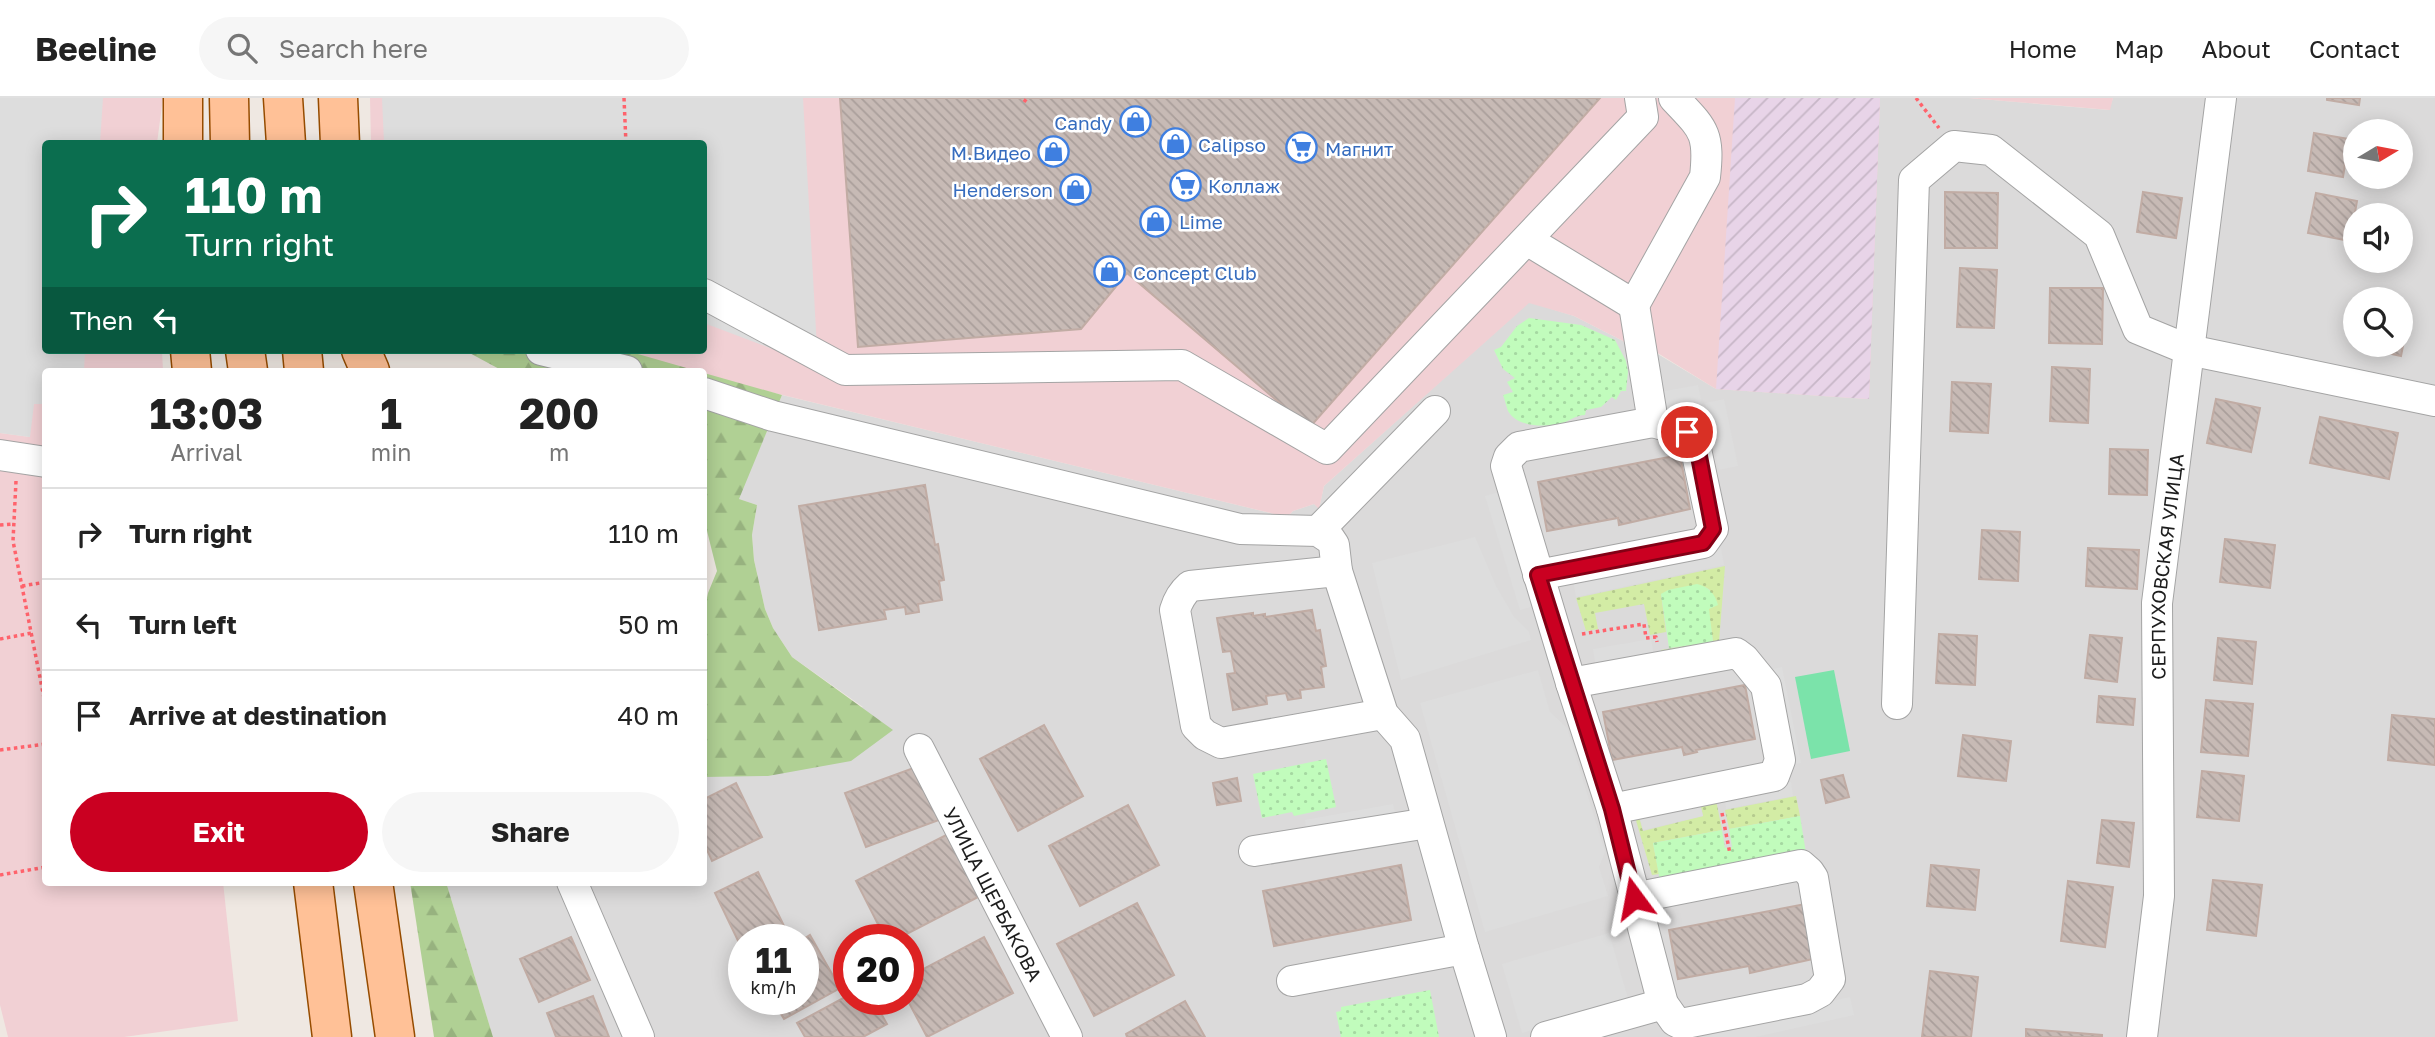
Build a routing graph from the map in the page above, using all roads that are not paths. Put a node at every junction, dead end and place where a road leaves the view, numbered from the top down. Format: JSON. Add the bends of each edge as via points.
{"nodes":[{"id":1,"x":183,"y":98,"type":"edge"},
{"id":2,"x":229,"y":98,"type":"edge"},
{"id":3,"x":284,"y":98,"type":"edge"},
{"id":4,"x":338,"y":98,"type":"edge"},
{"id":5,"x":1674,"y":98,"type":"edge"},
{"id":6,"x":2221,"y":98,"type":"edge"},
{"id":7,"x":1647,"y":104,"type":"edge"},
{"id":8,"x":183,"y":140,"type":"edge"},
{"id":9,"x":230,"y":140,"type":"edge"},
{"id":10,"x":286,"y":140,"type":"edge"},
{"id":11,"x":340,"y":140,"type":"edge"},
{"id":12,"x":1527,"y":240,"type":"junction"},
{"id":13,"x":707,"y":296,"type":"edge"},
{"id":14,"x":1634,"y":305,"type":"junction"},
{"id":15,"x":2189,"y":350,"type":"junction"},
{"id":16,"x":557,"y":354,"type":"edge"},
{"id":17,"x":615,"y":368,"type":"edge"},
{"id":18,"x":707,"y":394,"type":"edge"},
{"id":19,"x":2435,"y":401,"type":"edge"},
{"id":20,"x":1435,"y":411,"type":"dead end"},
{"id":21,"x":1653,"y":422,"type":"junction"},
{"id":22,"x":1318,"y":531,"type":"junction"},
{"id":23,"x":1337,"y":571,"type":"junction"},
{"id":24,"x":1538,"y":575,"type":"junction"},
{"id":25,"x":1571,"y":683,"type":"junction"},
{"id":26,"x":1897,"y":704,"type":"dead end"},
{"id":27,"x":1383,"y":713,"type":"junction"},
{"id":28,"x":919,"y":749,"type":"dead end"},
{"id":29,"x":1612,"y":809,"type":"junction"},
{"id":30,"x":1429,"y":823,"type":"junction"},
{"id":31,"x":1254,"y":850,"type":"dead end"},
{"id":32,"x":313,"y":886,"type":"edge"},
{"id":33,"x":374,"y":886,"type":"edge"},
{"id":34,"x":574,"y":886,"type":"edge"},
{"id":35,"x":1634,"y":898,"type":"junction"},
{"id":36,"x":1464,"y":949,"type":"junction"},
{"id":37,"x":1292,"y":981,"type":"dead end"},
{"id":38,"x":1663,"y":1004,"type":"junction"},
{"id":39,"x":332,"y":1037,"type":"edge"},
{"id":40,"x":395,"y":1037,"type":"edge"},
{"id":41,"x":639,"y":1037,"type":"edge"},
{"id":42,"x":1067,"y":1037,"type":"edge"},
{"id":43,"x":1491,"y":1037,"type":"edge"},
{"id":44,"x":1546,"y":1037,"type":"edge"},
{"id":45,"x":2142,"y":1037,"type":"edge"}],
"edges":[{"from":1,"to":8,"type":"main road"},
{"from":2,"to":9,"type":"main road"},
{"from":3,"to":10,"type":"main road"},
{"from":4,"to":11,"type":"main road"},
{"from":5,"to":14,"type":"street","via":[[1703,130],[1705,177]]},
{"from":6,"to":15,"type":"street","name":"СЕРПУХОВСКАЯ УЛИЦА"},
{"from":7,"to":12,"type":"street"},
{"from":12,"to":13,"type":"street","via":[[1327,449],[1182,365],[845,370]]},
{"from":12,"to":14,"type":"street"},
{"from":14,"to":21,"type":"street"},
{"from":15,"to":19,"type":"street"},
{"from":15,"to":26,"type":"street","via":[[2138,329],[2099,235],[1991,150],[1954,146],[1914,180]]},
{"from":15,"to":45,"type":"street","name":"СЕРПУХОВСКАЯ УЛИЦА","via":[[2158,603],[2159,896]]},
{"from":16,"to":17,"type":"street"},
{"from":18,"to":22,"type":"street","via":[[774,416],[1240,529]]},
{"from":20,"to":22,"type":"street"},
{"from":21,"to":24,"type":"street","via":[[1513,450],[1506,466]]},
{"from":21,"to":24,"type":"street","via":[[1687,432],[1694,440],[1713,529],[1708,539]]},
{"from":22,"to":23,"type":"street","via":[[1334,545]]},
{"from":23,"to":27,"type":"street"},
{"from":23,"to":27,"type":"street","via":[[1186,590],[1175,610],[1196,726],[1221,743]]},
{"from":24,"to":25,"type":"street"},
{"from":25,"to":29,"type":"street"},
{"from":25,"to":29,"type":"street","via":[[1736,653],[1766,686],[1780,760],[1774,776]]},
{"from":27,"to":30,"type":"street","via":[[1405,740]]},
{"from":28,"to":42,"type":"street","name":"УЛИЦА ЩЕРБАКОВА"},
{"from":29,"to":35,"type":"street"},
{"from":30,"to":31,"type":"street"},
{"from":30,"to":36,"type":"street"},
{"from":32,"to":39,"type":"main road"},
{"from":33,"to":40,"type":"main road"},
{"from":34,"to":41,"type":"street"},
{"from":35,"to":38,"type":"street"},
{"from":35,"to":38,"type":"street","via":[[1801,865],[1813,878],[1830,979],[1820,992],[1807,999],[1681,1024]]},
{"from":36,"to":37,"type":"street"},
{"from":36,"to":43,"type":"street"},
{"from":38,"to":44,"type":"street"}]}
